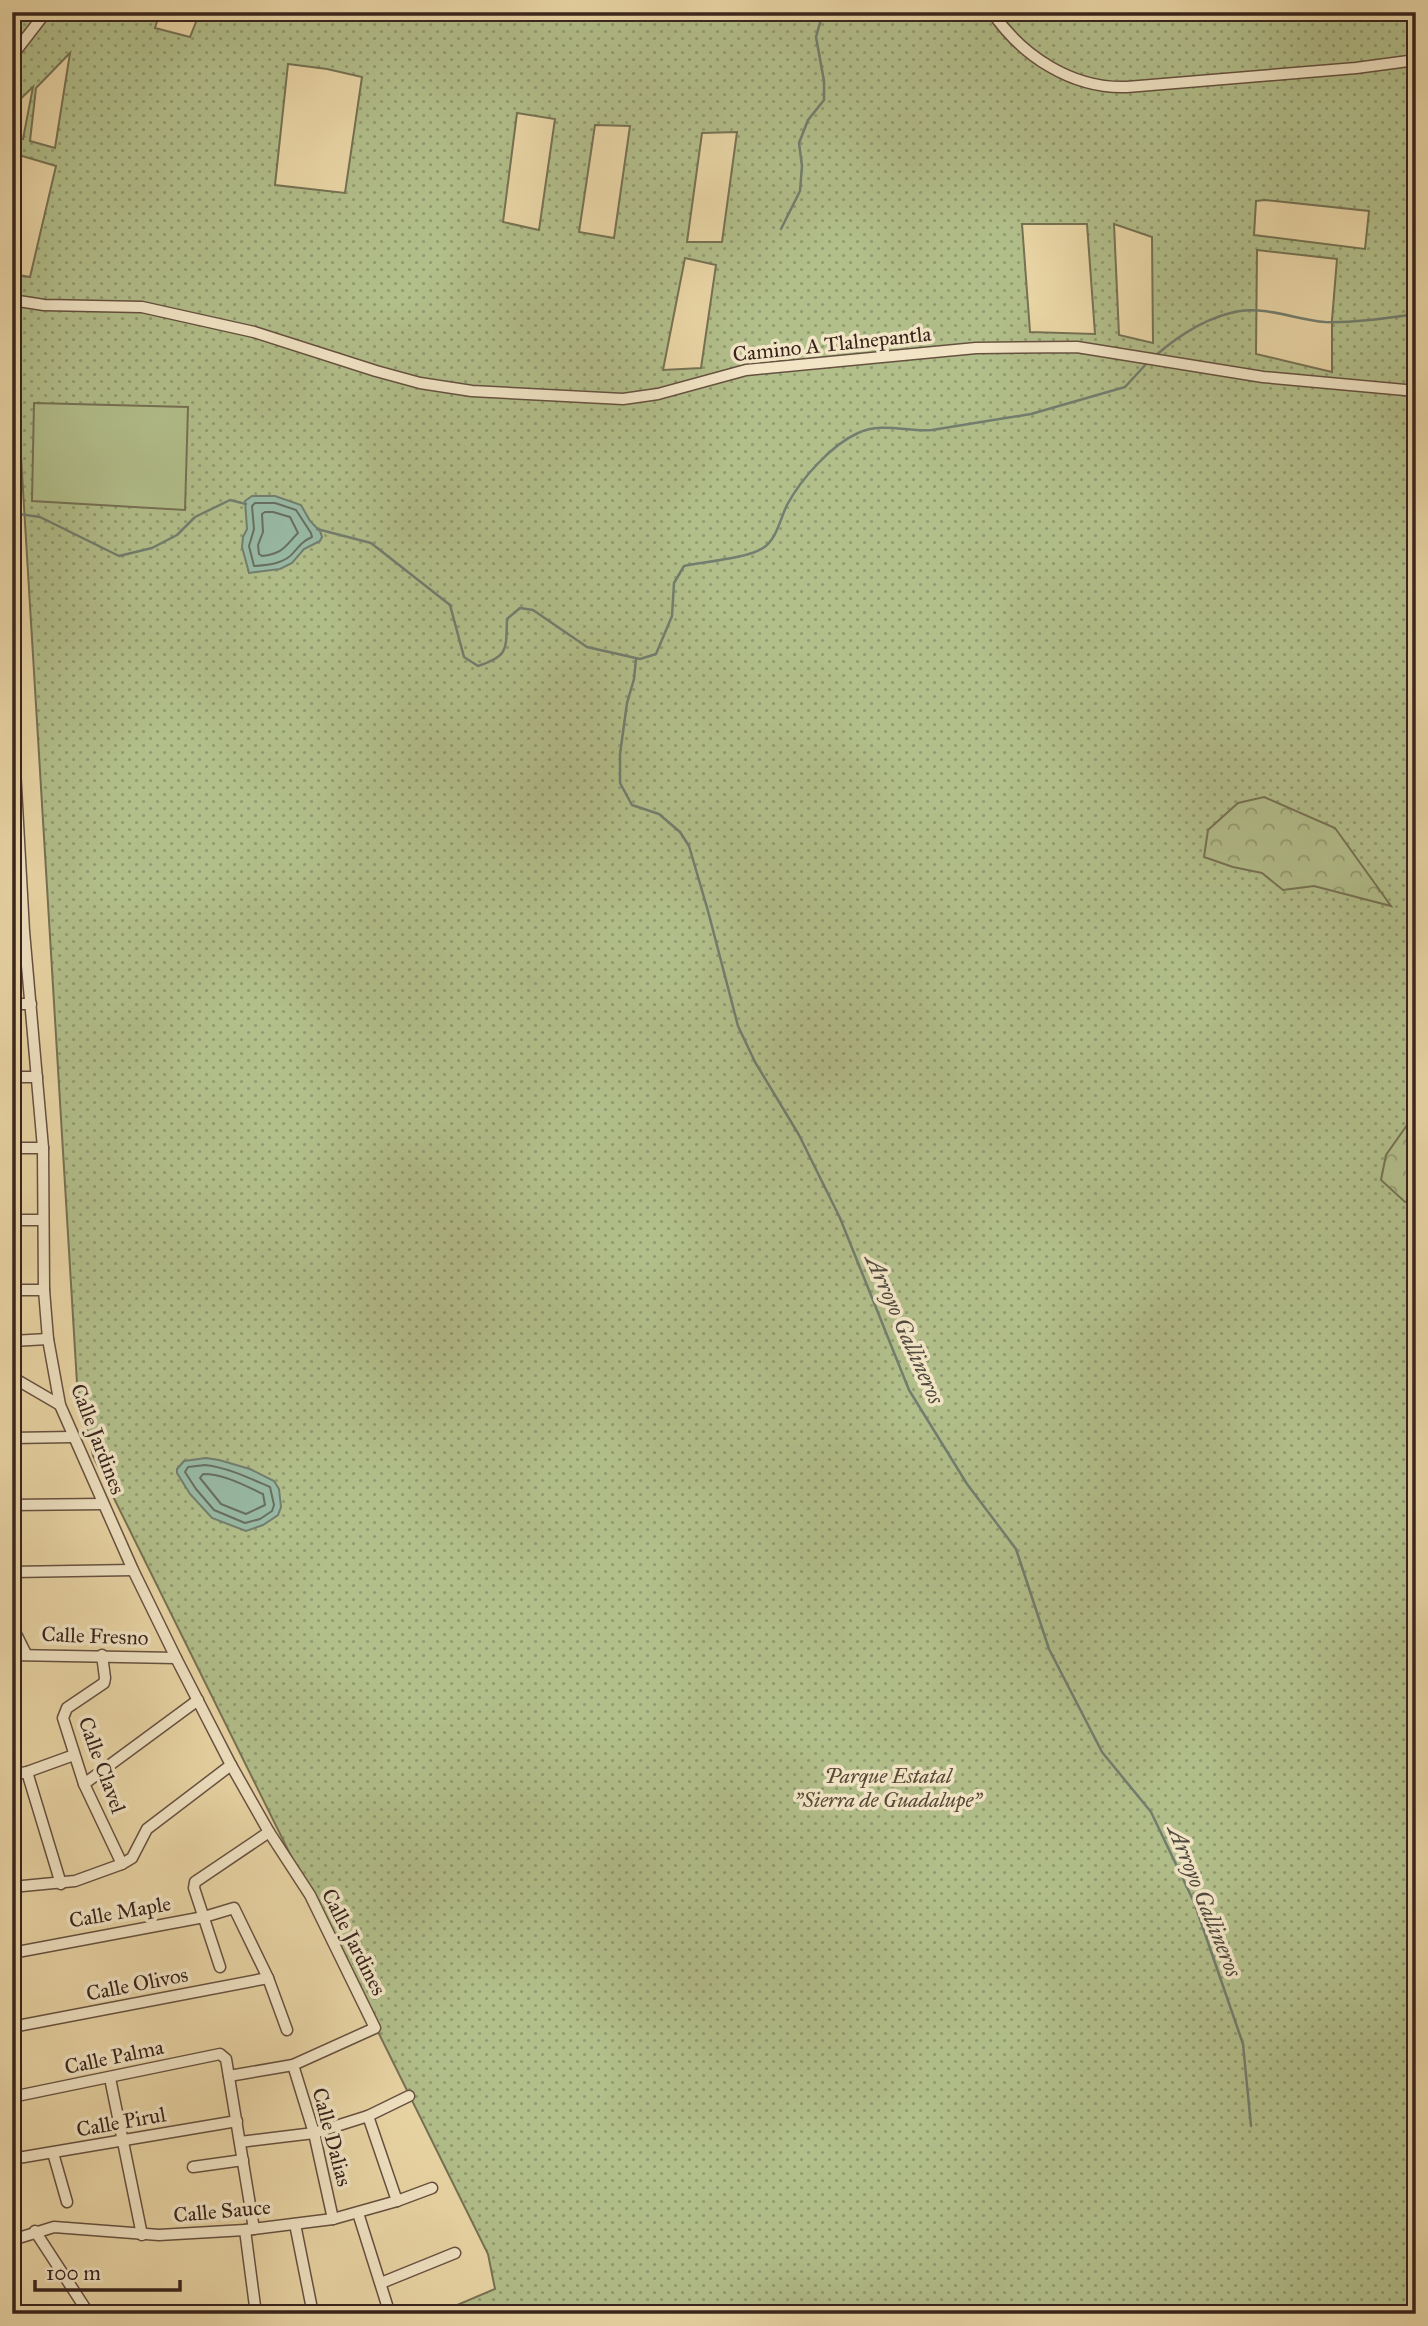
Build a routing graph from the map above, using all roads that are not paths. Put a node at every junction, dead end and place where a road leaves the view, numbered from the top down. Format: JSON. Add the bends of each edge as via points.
{"nodes":[{"id":1,"x":46,"y":12,"type":"edge"},
{"id":2,"x":992,"y":12,"type":"edge"},
{"id":3,"x":12,"y":56,"type":"edge"},
{"id":4,"x":1416,"y":60,"type":"edge"},
{"id":5,"x":12,"y":300,"type":"edge"},
{"id":6,"x":1416,"y":391,"type":"edge"},
{"id":7,"x":12,"y":715,"type":"edge"},
{"id":8,"x":13,"y":725,"type":"edge"},
{"id":9,"x":14,"y":797,"type":"edge"},
{"id":10,"x":16,"y":873,"type":"edge"},
{"id":11,"x":18,"y":931,"type":"edge"},
{"id":12,"x":12,"y":1004,"type":"edge"},
{"id":13,"x":31,"y":1004,"type":"junction"},
{"id":14,"x":12,"y":1077,"type":"edge"},
{"id":15,"x":37,"y":1077,"type":"junction"},
{"id":16,"x":12,"y":1148,"type":"edge"},
{"id":17,"x":43,"y":1148,"type":"junction"},
{"id":18,"x":12,"y":1220,"type":"edge"},
{"id":19,"x":43,"y":1220,"type":"junction"},
{"id":20,"x":12,"y":1290,"type":"edge"},
{"id":21,"x":44,"y":1290,"type":"junction"},
{"id":22,"x":48,"y":1339,"type":"junction"},
{"id":23,"x":12,"y":1341,"type":"edge"},
{"id":24,"x":12,"y":1377,"type":"edge"},
{"id":25,"x":60,"y":1405,"type":"junction"},
{"id":26,"x":72,"y":1437,"type":"junction"},
{"id":27,"x":12,"y":1438,"type":"edge"},
{"id":28,"x":103,"y":1504,"type":"junction"},
{"id":29,"x":12,"y":1505,"type":"edge"},
{"id":30,"x":133,"y":1570,"type":"junction"},
{"id":31,"x":12,"y":1572,"type":"edge"},
{"id":32,"x":12,"y":1626,"type":"edge"},
{"id":33,"x":26,"y":1654,"type":"junction"},
{"id":34,"x":12,"y":1655,"type":"edge"},
{"id":35,"x":102,"y":1655,"type":"junction"},
{"id":36,"x":176,"y":1658,"type":"junction"},
{"id":37,"x":198,"y":1700,"type":"junction"},
{"id":38,"x":74,"y":1755,"type":"junction"},
{"id":39,"x":232,"y":1765,"type":"junction"},
{"id":40,"x":27,"y":1772,"type":"junction"},
{"id":41,"x":12,"y":1775,"type":"edge"},
{"id":42,"x":85,"y":1784,"type":"junction"},
{"id":43,"x":269,"y":1832,"type":"junction"},
{"id":44,"x":122,"y":1864,"type":"junction"},
{"id":45,"x":61,"y":1884,"type":"junction"},
{"id":46,"x":12,"y":1887,"type":"edge"},
{"id":47,"x":204,"y":1917,"type":"junction"},
{"id":48,"x":12,"y":1953,"type":"edge"},
{"id":49,"x":220,"y":1967,"type":"dead end"},
{"id":50,"x":268,"y":1978,"type":"junction"},
{"id":51,"x":12,"y":2026,"type":"edge"},
{"id":52,"x":287,"y":2030,"type":"dead end"},
{"id":53,"x":293,"y":2065,"type":"junction"},
{"id":54,"x":229,"y":2076,"type":"junction"},
{"id":55,"x":110,"y":2078,"type":"junction"},
{"id":56,"x":12,"y":2096,"type":"edge"},
{"id":57,"x":409,"y":2096,"type":"dead end"},
{"id":58,"x":368,"y":2116,"type":"junction"},
{"id":59,"x":237,"y":2121,"type":"junction"},
{"id":60,"x":314,"y":2133,"type":"junction"},
{"id":61,"x":123,"y":2141,"type":"junction"},
{"id":62,"x":240,"y":2142,"type":"junction"},
{"id":63,"x":53,"y":2152,"type":"junction"},
{"id":64,"x":12,"y":2159,"type":"edge"},
{"id":65,"x":243,"y":2160,"type":"junction"},
{"id":66,"x":193,"y":2167,"type":"dead end"},
{"id":67,"x":432,"y":2188,"type":"dead end"},
{"id":68,"x":397,"y":2201,"type":"junction"},
{"id":69,"x":67,"y":2202,"type":"dead end"},
{"id":70,"x":358,"y":2213,"type":"junction"},
{"id":71,"x":333,"y":2219,"type":"junction"},
{"id":72,"x":295,"y":2224,"type":"junction"},
{"id":73,"x":250,"y":2230,"type":"junction"},
{"id":74,"x":36,"y":2231,"type":"junction"},
{"id":75,"x":142,"y":2235,"type":"junction"},
{"id":76,"x":12,"y":2240,"type":"edge"},
{"id":77,"x":455,"y":2253,"type":"dead end"},
{"id":78,"x":381,"y":2283,"type":"junction"},
{"id":79,"x":387,"y":2305,"type":"dead end"},
{"id":80,"x":89,"y":2314,"type":"edge"},
{"id":81,"x":256,"y":2314,"type":"edge"},
{"id":82,"x":313,"y":2314,"type":"edge"}],
"edges":[{"from":1,"to":3,"type":"street"},
{"from":2,"to":4,"type":"street","via":[[1038,60],[1100,85],[1123,87]]},
{"from":5,"to":6,"type":"street","name":"Camino A Tlalnepantla","via":[[142,307],[254,332],[420,383],[472,390],[623,399],[746,370],[976,348],[1057,346],[1263,377]]},
{"from":7,"to":8,"type":"street","name":"Calle Jardines"},
{"from":8,"to":9,"type":"street","name":"Calle Jardines"},
{"from":9,"to":10,"type":"street","name":"Calle Jardines"},
{"from":10,"to":11,"type":"street","name":"Calle Jardines"},
{"from":11,"to":13,"type":"street","name":"Calle Jardines"},
{"from":12,"to":13,"type":"street"},
{"from":13,"to":15,"type":"street","name":"Calle Jardines"},
{"from":14,"to":15,"type":"street"},
{"from":15,"to":17,"type":"street","name":"Calle Jardines"},
{"from":16,"to":17,"type":"street"},
{"from":17,"to":19,"type":"street","name":"Calle Jardines"},
{"from":18,"to":19,"type":"street"},
{"from":19,"to":21,"type":"street","name":"Calle Jardines"},
{"from":20,"to":21,"type":"street"},
{"from":21,"to":22,"type":"street","name":"Calle Jardines"},
{"from":22,"to":23,"type":"street"},
{"from":22,"to":25,"type":"street","name":"Calle Jardines"},
{"from":24,"to":25,"type":"street"},
{"from":25,"to":26,"type":"street","name":"Calle Jardines"},
{"from":26,"to":27,"type":"street"},
{"from":26,"to":28,"type":"street","name":"Calle Jardines"},
{"from":28,"to":29,"type":"street"},
{"from":28,"to":30,"type":"street","name":"Calle Jardines"},
{"from":30,"to":31,"type":"street"},
{"from":30,"to":36,"type":"street","name":"Calle Jardines"},
{"from":32,"to":33,"type":"street"},
{"from":33,"to":34,"type":"street","name":"Calle Fresno"},
{"from":33,"to":35,"type":"street","name":"Calle Fresno"},
{"from":35,"to":36,"type":"street","name":"Calle Fresno"},
{"from":35,"to":38,"type":"street","name":"Calle Clavel","via":[[104,1683],[64,1712]]},
{"from":36,"to":37,"type":"street","name":"Calle Jardines"},
{"from":37,"to":39,"type":"street","name":"Calle Jardines"},
{"from":37,"to":42,"type":"street"},
{"from":38,"to":40,"type":"street"},
{"from":38,"to":42,"type":"street","name":"Calle Clavel"},
{"from":39,"to":43,"type":"street","name":"Calle Jardines"},
{"from":39,"to":44,"type":"street","via":[[147,1829],[132,1858]]},
{"from":40,"to":41,"type":"street"},
{"from":40,"to":45,"type":"street"},
{"from":42,"to":44,"type":"street","name":"Calle Clavel"},
{"from":43,"to":47,"type":"street","via":[[195,1882]]},
{"from":43,"to":53,"type":"street","name":"Calle Jardines","via":[[310,1895],[376,2028]]},
{"from":44,"to":45,"type":"street"},
{"from":45,"to":46,"type":"street"},
{"from":47,"to":48,"type":"street","name":"Calle Maple"},
{"from":47,"to":49,"type":"street"},
{"from":47,"to":50,"type":"street","name":"Calle Maple","via":[[234,1908]]},
{"from":50,"to":51,"type":"street","name":"Calle Olivos"},
{"from":50,"to":52,"type":"street"},
{"from":53,"to":54,"type":"street"},
{"from":53,"to":60,"type":"street","name":"Calle Dalias"},
{"from":54,"to":55,"type":"street","name":"Calle Palma","via":[[220,2054]]},
{"from":54,"to":59,"type":"street"},
{"from":55,"to":56,"type":"street","name":"Calle Palma"},
{"from":55,"to":61,"type":"street"},
{"from":57,"to":58,"type":"street"},
{"from":58,"to":60,"type":"street"},
{"from":58,"to":68,"type":"street"},
{"from":59,"to":61,"type":"street","name":"Calle Pirul"},
{"from":59,"to":62,"type":"street"},
{"from":60,"to":62,"type":"street"},
{"from":60,"to":71,"type":"street","name":"Calle Dalias"},
{"from":61,"to":63,"type":"street","name":"Calle Pirul"},
{"from":61,"to":75,"type":"street"},
{"from":62,"to":65,"type":"street"},
{"from":63,"to":64,"type":"street","name":"Calle Pirul"},
{"from":63,"to":69,"type":"street"},
{"from":65,"to":66,"type":"street"},
{"from":65,"to":73,"type":"street"},
{"from":67,"to":68,"type":"street","name":"Calle Sauce"},
{"from":68,"to":70,"type":"street","name":"Calle Sauce"},
{"from":70,"to":71,"type":"street","name":"Calle Sauce"},
{"from":70,"to":78,"type":"street"},
{"from":71,"to":72,"type":"street","name":"Calle Sauce"},
{"from":72,"to":73,"type":"street","name":"Calle Sauce"},
{"from":72,"to":82,"type":"street"},
{"from":73,"to":75,"type":"street","name":"Calle Sauce"},
{"from":73,"to":81,"type":"street"},
{"from":74,"to":75,"type":"street","name":"Calle Sauce","via":[[54,2227]]},
{"from":74,"to":76,"type":"street","name":"Calle Sauce"},
{"from":74,"to":80,"type":"street"},
{"from":77,"to":78,"type":"street"},
{"from":78,"to":79,"type":"street"}]}
